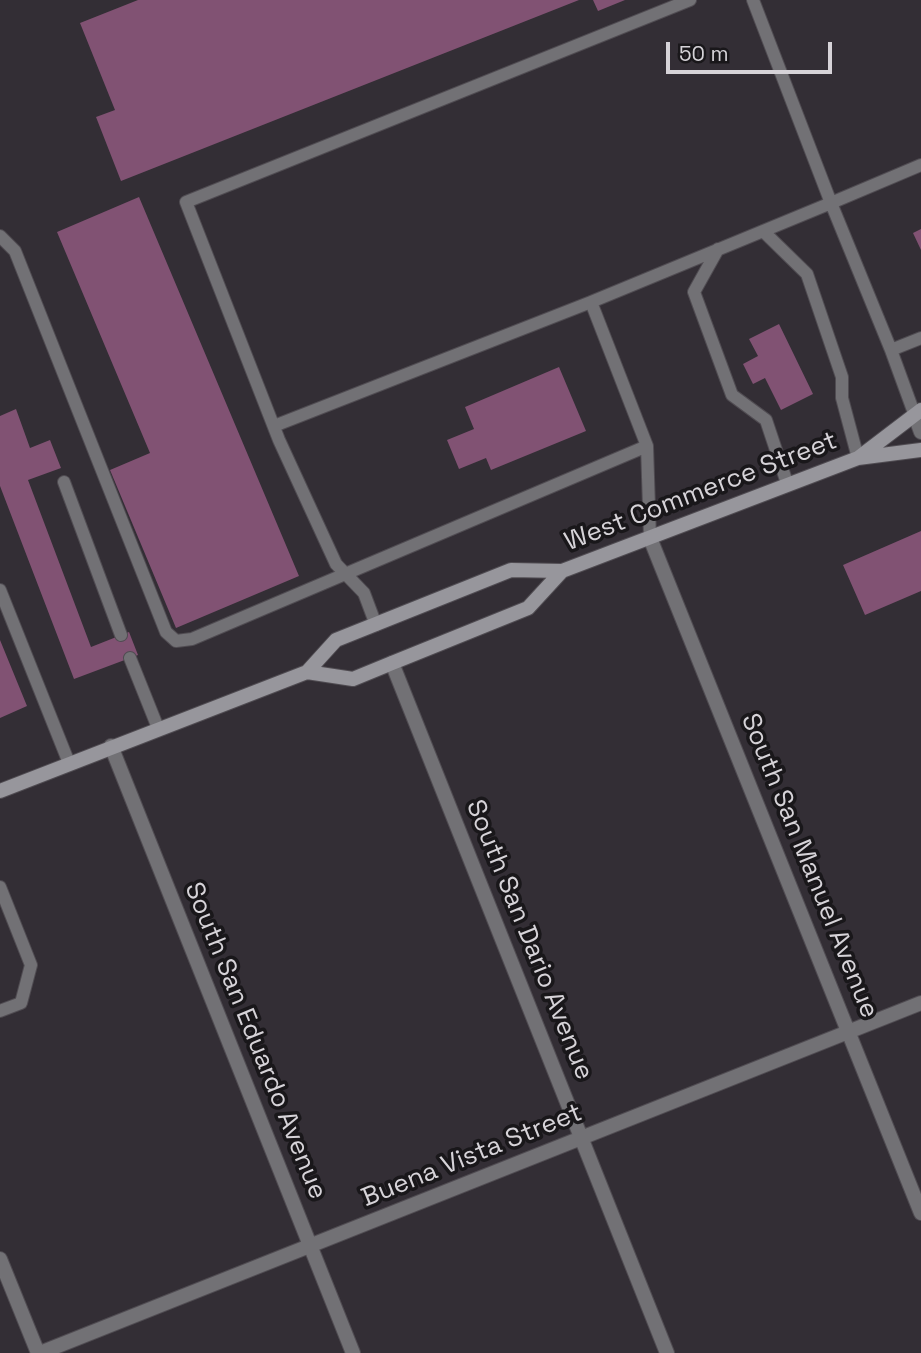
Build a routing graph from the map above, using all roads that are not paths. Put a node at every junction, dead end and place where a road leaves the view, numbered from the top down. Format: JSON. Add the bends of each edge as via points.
{"nodes":[{"id":1,"x":690,"y":0,"type":"edge"},
{"id":2,"x":753,"y":0,"type":"edge"},
{"id":3,"x":921,"y":165,"type":"edge"},
{"id":4,"x":831,"y":203,"type":"junction"},
{"id":5,"x":762,"y":231,"type":"junction"},
{"id":6,"x":0,"y":236,"type":"edge"},
{"id":7,"x":718,"y":249,"type":"junction"},
{"id":8,"x":591,"y":302,"type":"junction"},
{"id":9,"x":921,"y":338,"type":"edge"},
{"id":10,"x":891,"y":351,"type":"junction"},
{"id":11,"x":917,"y":412,"type":"edge"},
{"id":12,"x":274,"y":426,"type":"junction"},
{"id":13,"x":921,"y":432,"type":"edge"},
{"id":14,"x":647,"y":446,"type":"junction"},
{"id":15,"x":921,"y":450,"type":"edge"},
{"id":16,"x":858,"y":458,"type":"junction"},
{"id":17,"x":64,"y":482,"type":"dead end"},
{"id":18,"x":787,"y":483,"type":"junction"},
{"id":19,"x":650,"y":538,"type":"junction"},
{"id":20,"x":562,"y":571,"type":"junction"},
{"id":21,"x":346,"y":574,"type":"junction"},
{"id":22,"x":0,"y":590,"type":"edge"},
{"id":23,"x":376,"y":625,"type":"junction"},
{"id":24,"x":121,"y":635,"type":"dead end"},
{"id":25,"x":130,"y":658,"type":"dead end"},
{"id":26,"x":392,"y":663,"type":"junction"},
{"id":27,"x":307,"y":671,"type":"junction"},
{"id":28,"x":158,"y":728,"type":"junction"},
{"id":29,"x":111,"y":747,"type":"junction"},
{"id":30,"x":69,"y":763,"type":"junction"},
{"id":31,"x":0,"y":791,"type":"edge"},
{"id":32,"x":0,"y":887,"type":"edge"},
{"id":33,"x":921,"y":1003,"type":"edge"},
{"id":34,"x":0,"y":1011,"type":"edge"},
{"id":35,"x":850,"y":1031,"type":"junction"},
{"id":36,"x":582,"y":1138,"type":"junction"},
{"id":37,"x":921,"y":1213,"type":"edge"},
{"id":38,"x":311,"y":1246,"type":"junction"},
{"id":39,"x":0,"y":1259,"type":"edge"},
{"id":40,"x":39,"y":1353,"type":"edge"},
{"id":41,"x":353,"y":1353,"type":"edge"},
{"id":42,"x":667,"y":1353,"type":"edge"}],
"edges":[{"from":1,"to":12,"type":"lane","via":[[186,202]]},
{"from":2,"to":4,"type":"lane"},
{"from":3,"to":4,"type":"lane"},
{"from":4,"to":5,"type":"lane"},
{"from":4,"to":10,"type":"lane"},
{"from":5,"to":7,"type":"lane"},
{"from":5,"to":16,"type":"lane","via":[[807,274],[842,377],[842,398]]},
{"from":6,"to":21,"type":"lane","via":[[15,251],[166,632],[176,641],[192,639]]},
{"from":7,"to":8,"type":"lane"},
{"from":7,"to":18,"type":"lane","via":[[694,292],[732,395],[766,420]]},
{"from":8,"to":12,"type":"lane"},
{"from":8,"to":14,"type":"lane"},
{"from":9,"to":10,"type":"lane"},
{"from":10,"to":11,"type":"lane"},
{"from":11,"to":13,"type":"street"},
{"from":11,"to":16,"type":"main road","name":"West Commerce Street"},
{"from":12,"to":21,"type":"lane","via":[[336,564]]},
{"from":14,"to":19,"type":"lane"},
{"from":14,"to":21,"type":"lane"},
{"from":15,"to":16,"type":"main road","name":"West Commerce Street"},
{"from":16,"to":18,"type":"main road","name":"West Commerce Street"},
{"from":17,"to":24,"type":"lane"},
{"from":18,"to":19,"type":"main road","name":"West Commerce Street"},
{"from":19,"to":20,"type":"main road","name":"West Commerce Street"},
{"from":19,"to":35,"type":"street","name":"South San Manuel Avenue"},
{"from":20,"to":23,"type":"main road","name":"West Commerce Street","via":[[511,570]]},
{"from":20,"to":26,"type":"main road","name":"West Commerce Street","via":[[528,608]]},
{"from":21,"to":23,"type":"lane","via":[[364,593]]},
{"from":22,"to":30,"type":"lane"},
{"from":23,"to":27,"type":"main road","name":"West Commerce Street","via":[[336,640]]},
{"from":25,"to":28,"type":"lane"},
{"from":26,"to":27,"type":"main road","name":"West Commerce Street","via":[[352,678]]},
{"from":26,"to":36,"type":"street","name":"South San Dario Avenue"},
{"from":27,"to":28,"type":"main road","name":"West Commerce Street"},
{"from":28,"to":29,"type":"main road","name":"West Commerce Street"},
{"from":29,"to":30,"type":"main road","name":"West Commerce Street"},
{"from":29,"to":38,"type":"street","name":"South San Eduardo Avenue"},
{"from":30,"to":31,"type":"main road","name":"West Commerce Street"},
{"from":32,"to":34,"type":"lane","via":[[31,965],[21,1003]]},
{"from":33,"to":35,"type":"street","name":"Buena Vista Street"},
{"from":35,"to":36,"type":"street","name":"Buena Vista Street"},
{"from":35,"to":37,"type":"street","name":"South San Manuel Avenue"},
{"from":36,"to":38,"type":"street","name":"Buena Vista Street"},
{"from":36,"to":42,"type":"street","name":"South San Dario Avenue"},
{"from":38,"to":40,"type":"street","name":"Buena Vista Street"},
{"from":38,"to":41,"type":"street","name":"South San Eduardo Avenue"},
{"from":39,"to":40,"type":"street"}]}
